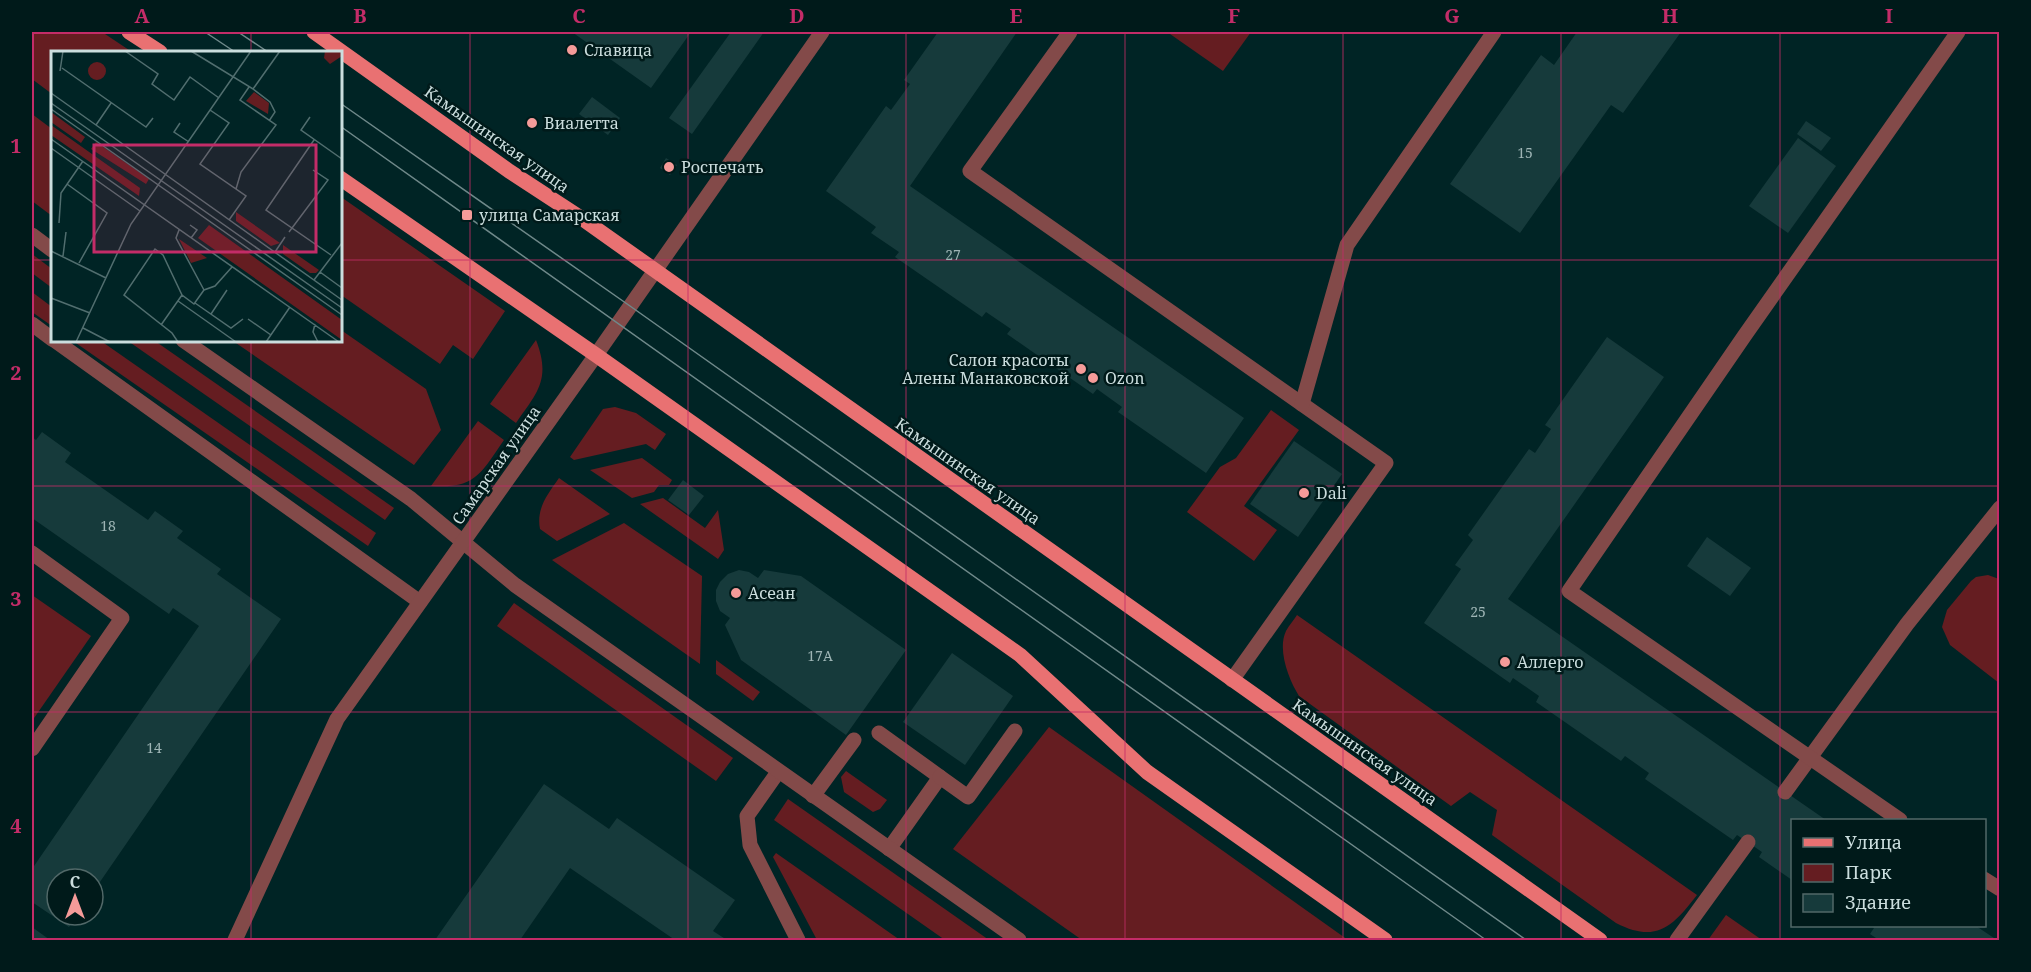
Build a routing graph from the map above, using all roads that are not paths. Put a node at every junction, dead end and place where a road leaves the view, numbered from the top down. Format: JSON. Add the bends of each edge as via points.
{"nodes":[{"id":1,"x":129,"y":32,"type":"edge"},
{"id":2,"x":314,"y":32,"type":"edge"},
{"id":3,"x":822,"y":32,"type":"edge"},
{"id":4,"x":1070,"y":32,"type":"edge"},
{"id":5,"x":1494,"y":32,"type":"edge"},
{"id":6,"x":1958,"y":32,"type":"edge"},
{"id":7,"x":158,"y":51,"type":"edge"},
{"id":8,"x":341,"y":51,"type":"edge"},
{"id":9,"x":342,"y":52,"type":"edge"},
{"id":10,"x":342,"y":179,"type":"edge"},
{"id":11,"x":32,"y":235,"type":"edge"},
{"id":12,"x":51,"y":249,"type":"edge"},
{"id":13,"x":655,"y":271,"type":"junction"},
{"id":14,"x":32,"y":324,"type":"edge"},
{"id":15,"x":51,"y":338,"type":"edge"},
{"id":16,"x":56,"y":342,"type":"edge"},
{"id":17,"x":186,"y":342,"type":"edge"},
{"id":18,"x":596,"y":355,"type":"junction"},
{"id":19,"x":1302,"y":404,"type":"junction"},
{"id":20,"x":2000,"y":508,"type":"edge"},
{"id":21,"x":463,"y":542,"type":"junction"},
{"id":22,"x":32,"y":553,"type":"edge"},
{"id":23,"x":420,"y":602,"type":"junction"},
{"id":24,"x":1232,"y":680,"type":"junction"},
{"id":25,"x":1015,"y":730,"type":"dead end"},
{"id":26,"x":879,"y":733,"type":"dead end"},
{"id":27,"x":854,"y":740,"type":"dead end"},
{"id":28,"x":32,"y":749,"type":"edge"},
{"id":29,"x":1810,"y":758,"type":"junction"},
{"id":30,"x":778,"y":772,"type":"junction"},
{"id":31,"x":940,"y":777,"type":"junction"},
{"id":32,"x":1785,"y":792,"type":"dead end"},
{"id":33,"x":813,"y":796,"type":"junction"},
{"id":34,"x":1899,"y":819,"type":"edge"},
{"id":35,"x":1748,"y":842,"type":"dead end"},
{"id":36,"x":889,"y":849,"type":"junction"},
{"id":37,"x":1986,"y":880,"type":"edge"},
{"id":38,"x":2000,"y":889,"type":"edge"},
{"id":39,"x":235,"y":940,"type":"edge"},
{"id":40,"x":798,"y":940,"type":"edge"},
{"id":41,"x":1018,"y":940,"type":"edge"},
{"id":42,"x":1385,"y":940,"type":"edge"},
{"id":43,"x":1600,"y":940,"type":"edge"},
{"id":44,"x":1677,"y":940,"type":"edge"}],
"edges":[{"from":1,"to":7,"type":"main road"},
{"from":2,"to":8,"type":"main road","name":"Камышинская улица"},
{"from":3,"to":13,"type":"street","name":"Самарская улица"},
{"from":4,"to":19,"type":"street","via":[[970,171]]},
{"from":5,"to":19,"type":"street","via":[[1347,245]]},
{"from":6,"to":29,"type":"street","via":[[1569,591]]},
{"from":9,"to":13,"type":"main road","name":"Камышинская улица"},
{"from":10,"to":18,"type":"main road"},
{"from":11,"to":12,"type":"street"},
{"from":13,"to":18,"type":"street","name":"Самарская улица"},
{"from":13,"to":24,"type":"main road","name":"Камышинская улица"},
{"from":14,"to":15,"type":"street"},
{"from":16,"to":23,"type":"street"},
{"from":17,"to":21,"type":"street","via":[[411,499]]},
{"from":18,"to":21,"type":"street","name":"Самарская улица"},
{"from":18,"to":42,"type":"main road","via":[[1020,656],[1147,772]]},
{"from":19,"to":24,"type":"street","via":[[1386,463]]},
{"from":20,"to":29,"type":"street","via":[[1906,624]]},
{"from":21,"to":23,"type":"street","name":"Самарская улица"},
{"from":21,"to":30,"type":"street","via":[[515,585]]},
{"from":22,"to":28,"type":"street","via":[[123,618]]},
{"from":23,"to":39,"type":"street","name":"Самарская улица","via":[[337,719]]},
{"from":24,"to":43,"type":"main road","name":"Камышинская улица"},
{"from":25,"to":31,"type":"street","via":[[968,797]]},
{"from":26,"to":31,"type":"street"},
{"from":27,"to":33,"type":"street"},
{"from":29,"to":32,"type":"street"},
{"from":29,"to":34,"type":"street"},
{"from":30,"to":33,"type":"street"},
{"from":30,"to":40,"type":"street","via":[[747,816],[750,845]]},
{"from":31,"to":36,"type":"street"},
{"from":33,"to":36,"type":"street"},
{"from":35,"to":44,"type":"street"},
{"from":36,"to":41,"type":"street"},
{"from":37,"to":38,"type":"street"}]}
